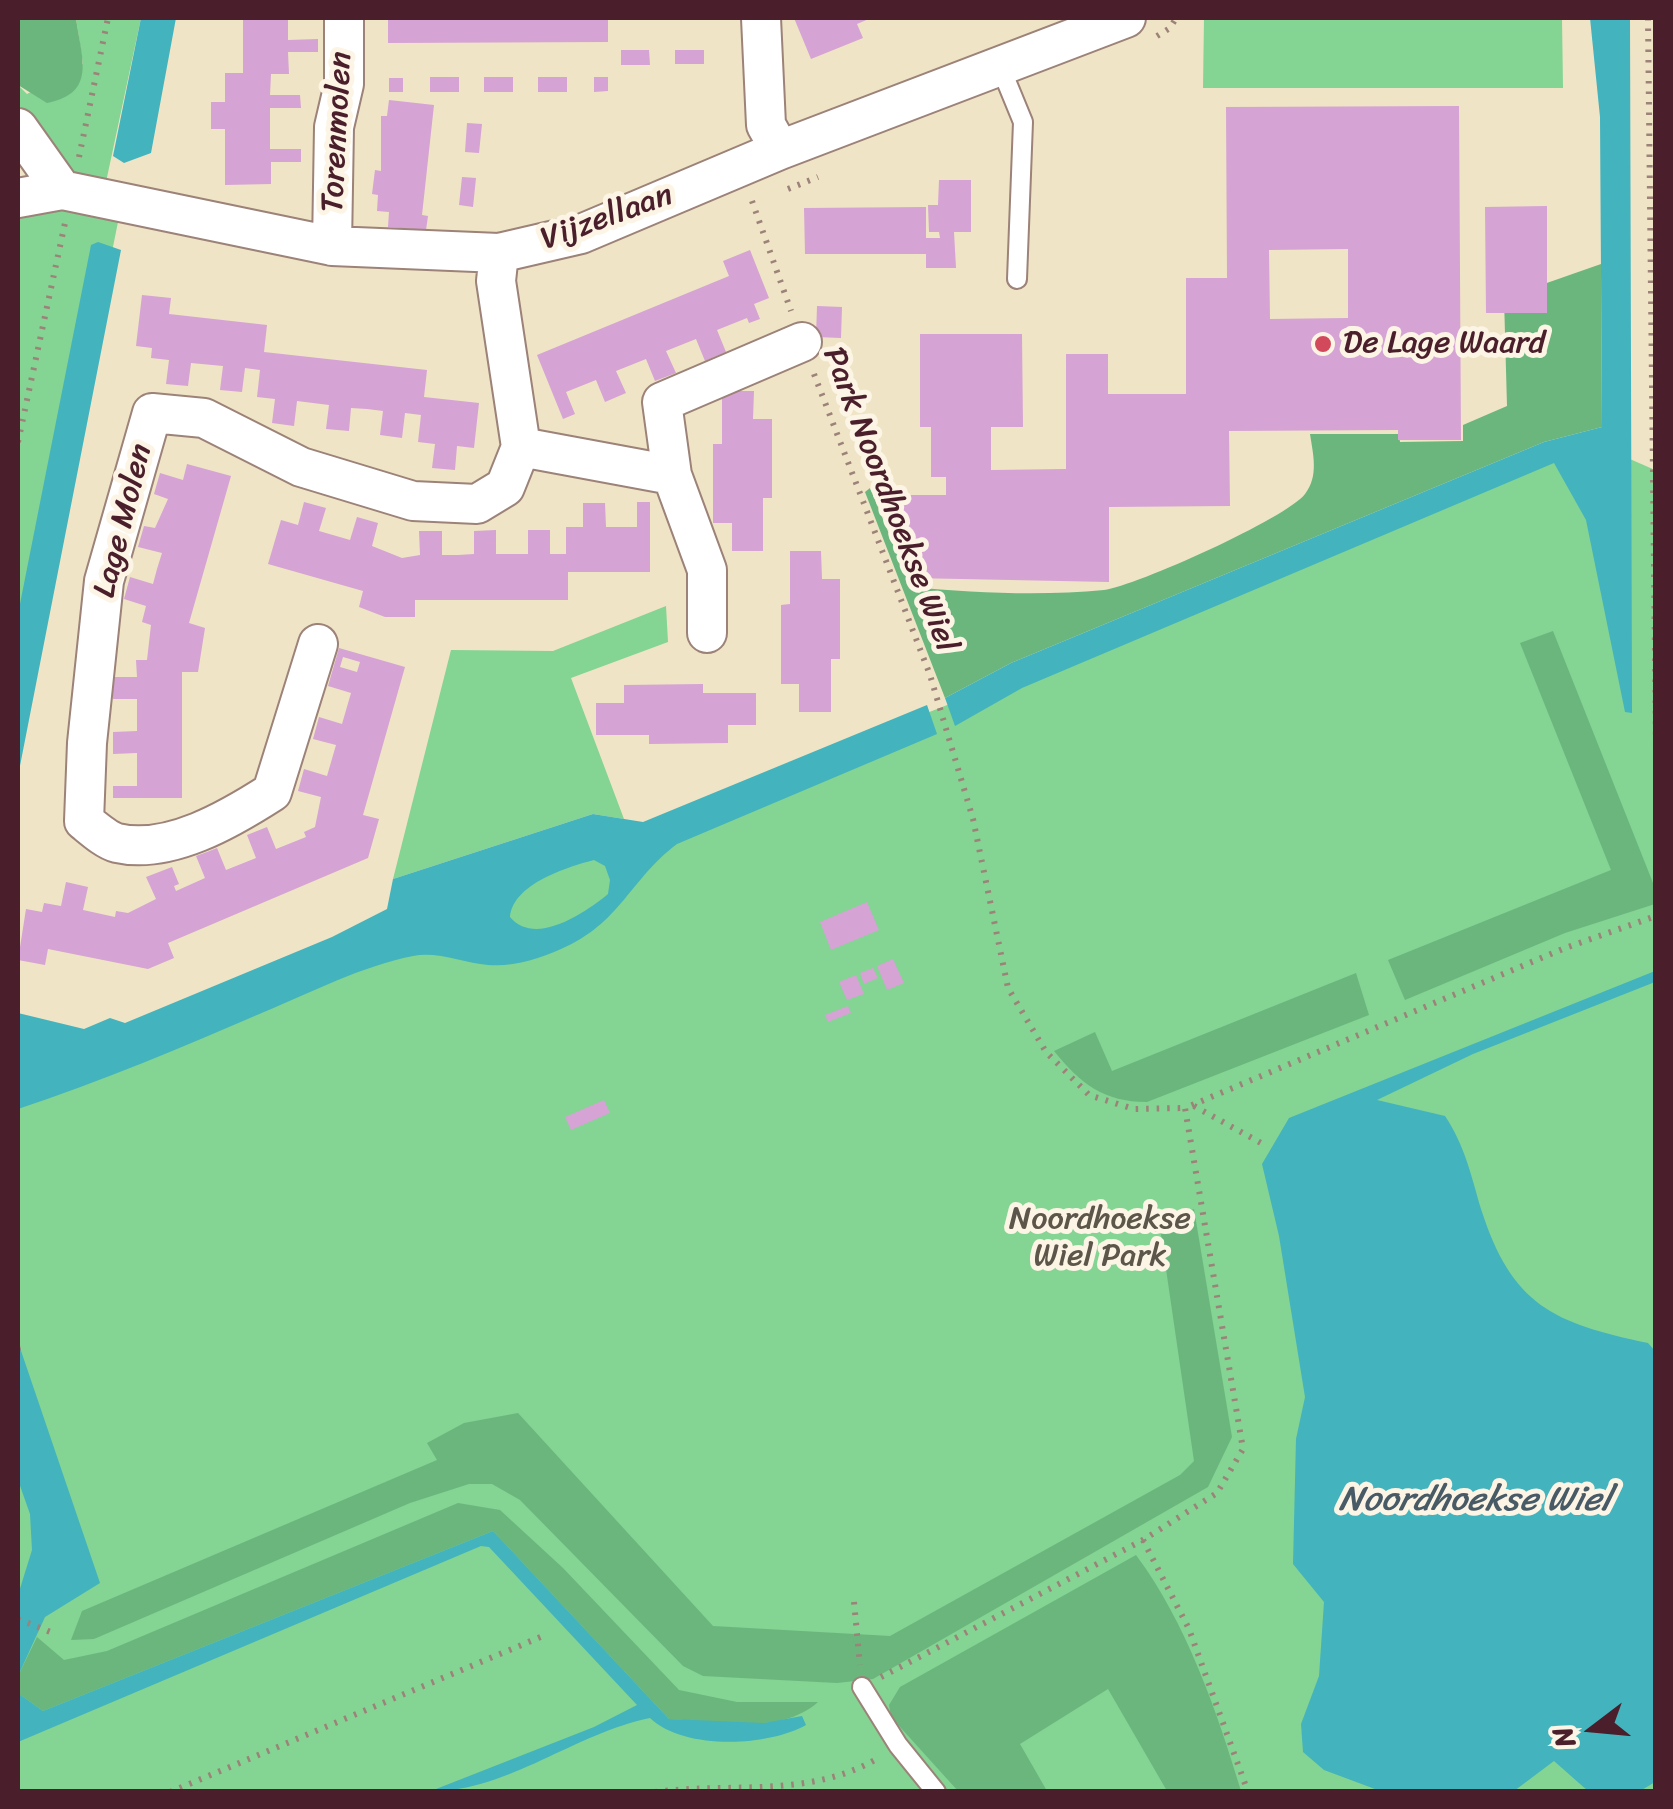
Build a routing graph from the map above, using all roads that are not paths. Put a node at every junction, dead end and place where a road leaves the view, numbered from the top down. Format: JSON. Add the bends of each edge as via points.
{"nodes":[{"id":1,"x":344,"y":18,"type":"edge"},
{"id":2,"x":761,"y":18,"type":"edge"},
{"id":3,"x":1126,"y":18,"type":"edge"},
{"id":4,"x":1000,"y":66,"type":"junction"},
{"id":5,"x":18,"y":128,"type":"edge"},
{"id":6,"x":780,"y":150,"type":"junction"},
{"id":7,"x":62,"y":190,"type":"junction"},
{"id":8,"x":18,"y":198,"type":"edge"},
{"id":9,"x":332,"y":246,"type":"junction"},
{"id":10,"x":499,"y":253,"type":"junction"},
{"id":11,"x":1017,"y":279,"type":"dead end"},
{"id":12,"x":802,"y":342,"type":"road end"},
{"id":13,"x":520,"y":447,"type":"junction"},
{"id":14,"x":672,"y":475,"type":"junction"},
{"id":15,"x":707,"y":634,"type":"dead end"},
{"id":16,"x":318,"y":644,"type":"dead end"},
{"id":17,"x":862,"y":1686,"type":"road end"},
{"id":18,"x":936,"y":1792,"type":"edge"}],
"edges":[{"from":1,"to":9,"type":"street","name":"Torenmolen"},
{"from":2,"to":6,"type":"street","via":[[766,125]]},
{"from":3,"to":4,"type":"street","name":"Vijzellaan"},
{"from":4,"to":6,"type":"street","name":"Vijzellaan"},
{"from":4,"to":11,"type":"lane","via":[[1023,122]]},
{"from":5,"to":7,"type":"street"},
{"from":6,"to":10,"type":"street","name":"Vijzellaan","via":[[581,234]]},
{"from":7,"to":8,"type":"street","name":"Vijzellaan"},
{"from":7,"to":9,"type":"street","name":"Vijzellaan"},
{"from":9,"to":10,"type":"street","name":"Vijzellaan"},
{"from":10,"to":13,"type":"street","via":[[496,281]]},
{"from":12,"to":14,"type":"street","via":[[662,402]]},
{"from":13,"to":14,"type":"street"},
{"from":13,"to":16,"type":"street","name":"Lage Molen","via":[[505,487],[478,504],[413,501],[300,467],[204,418],[152,413],[104,581],[84,822],[113,843],[147,846],[227,820],[272,792]]},
{"from":14,"to":15,"type":"street","via":[[707,570]]},
{"from":17,"to":18,"type":"lane"}]}
